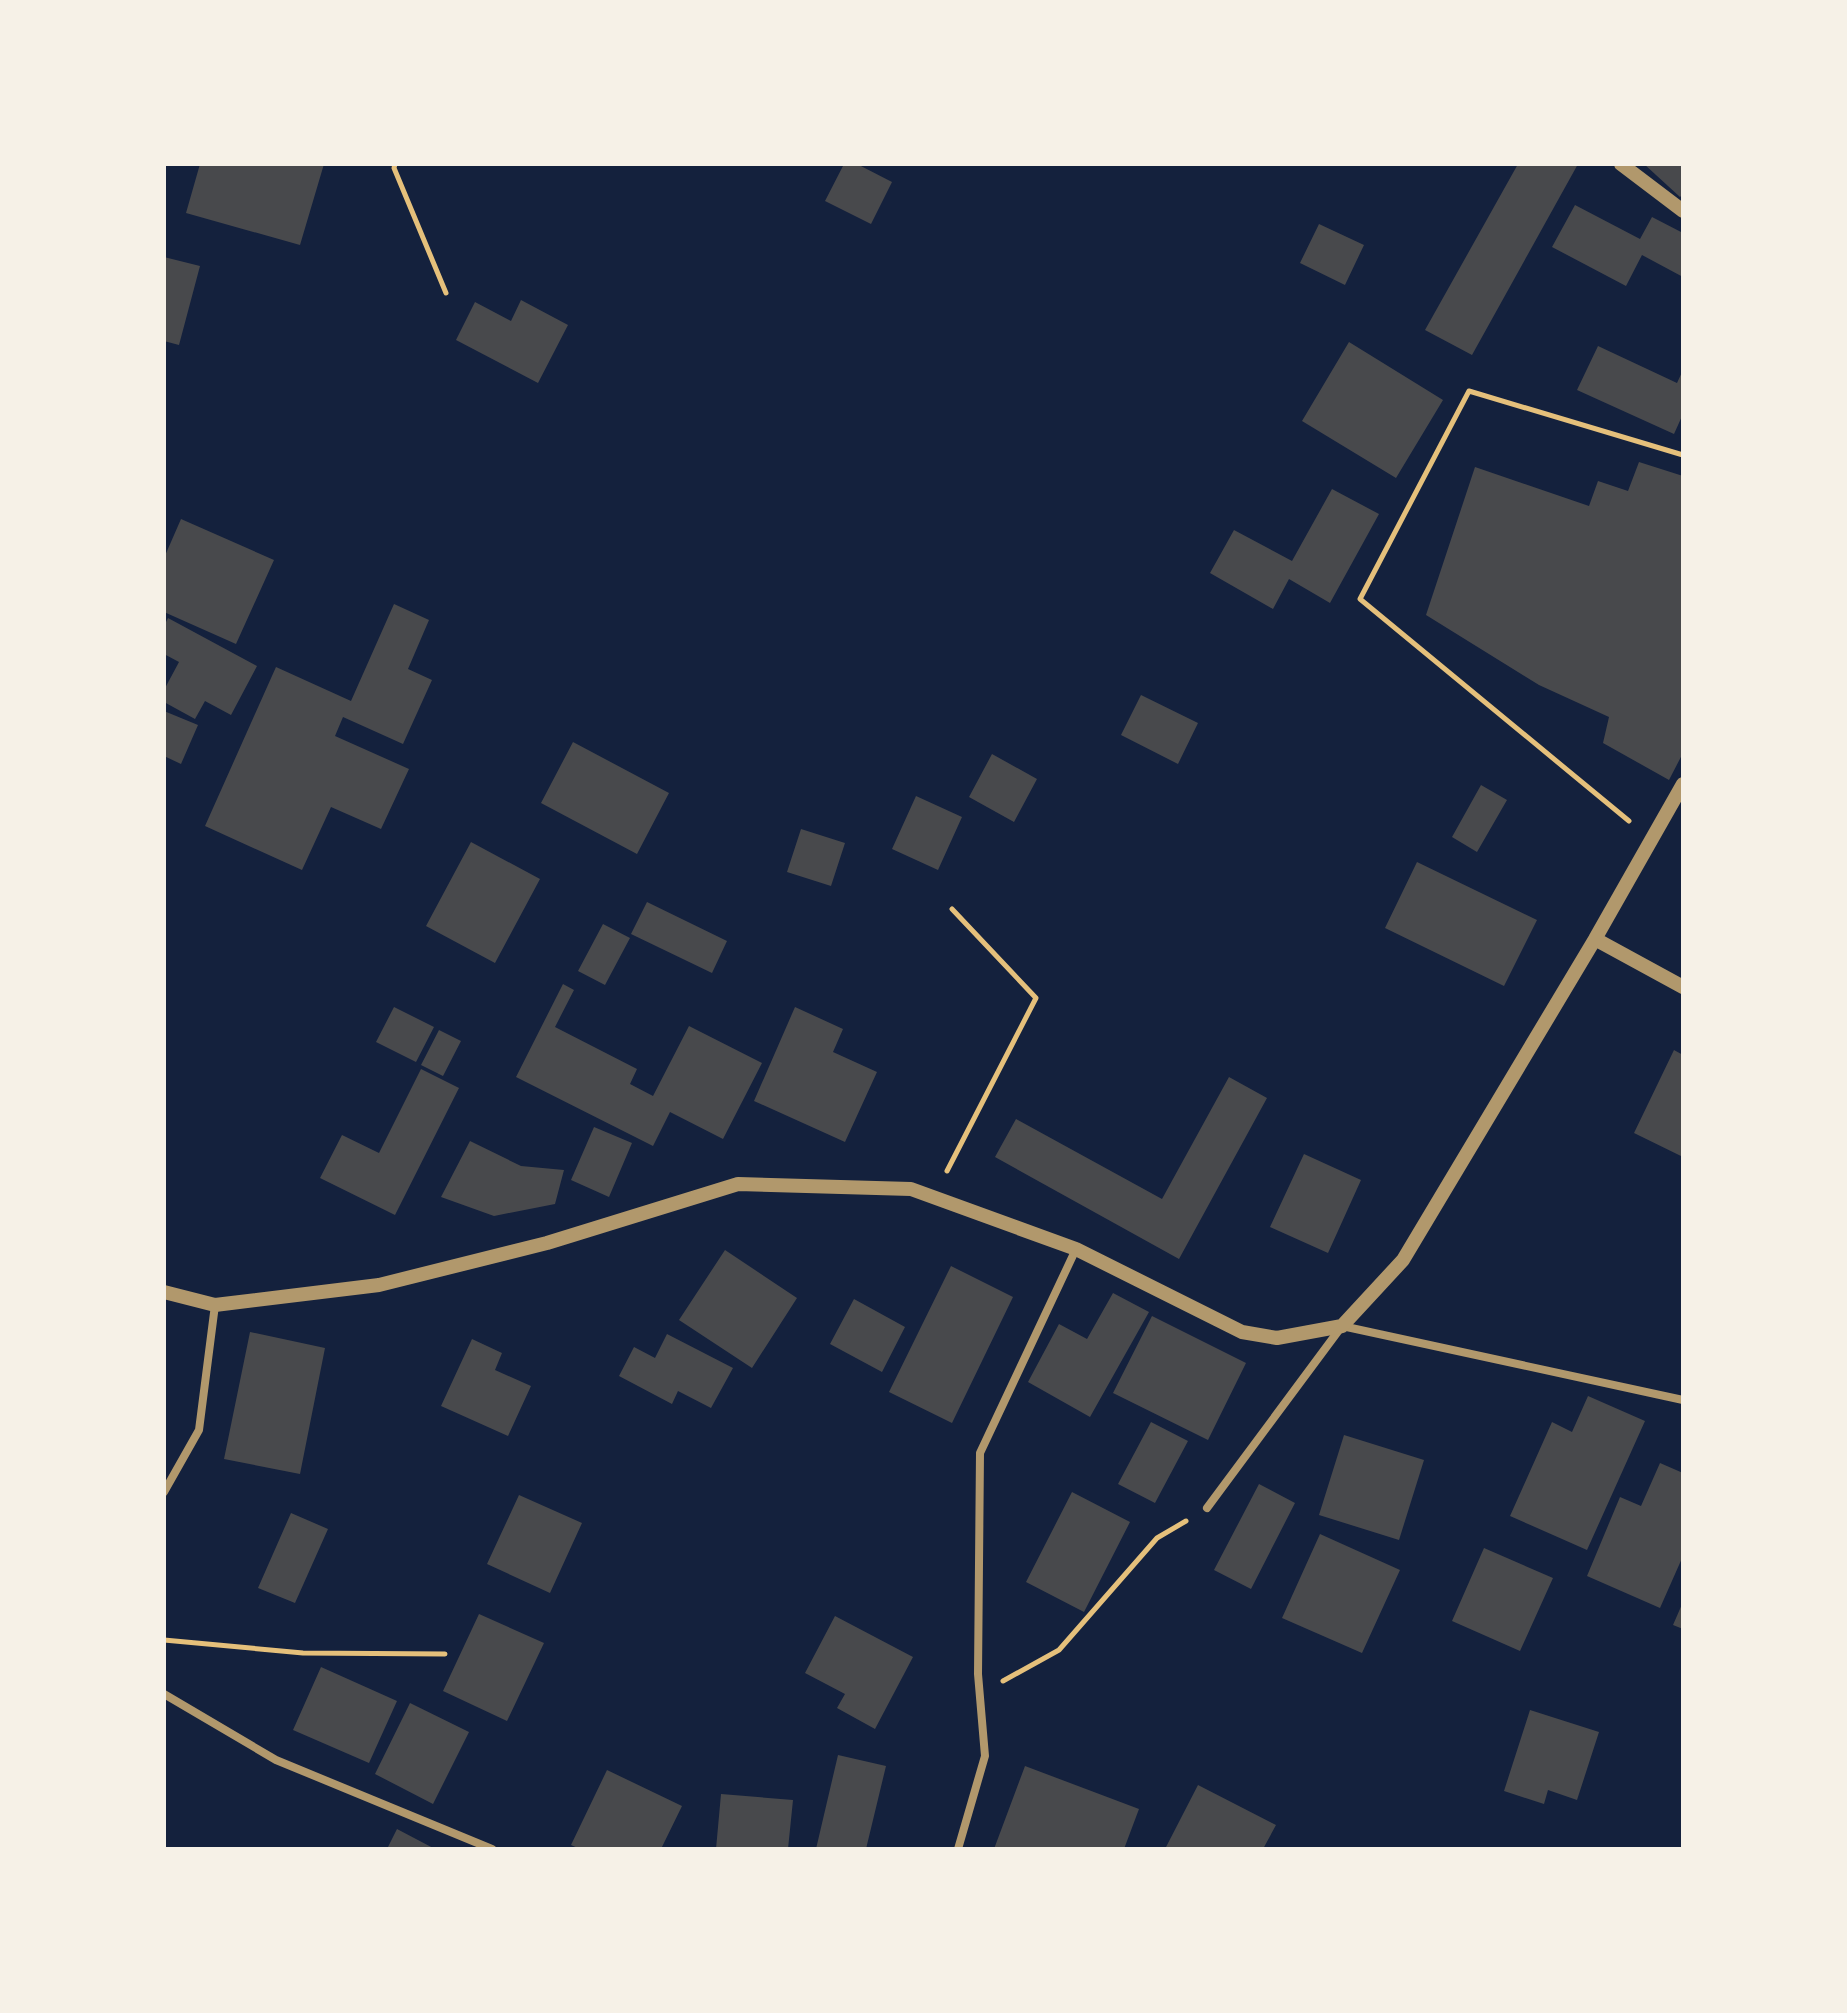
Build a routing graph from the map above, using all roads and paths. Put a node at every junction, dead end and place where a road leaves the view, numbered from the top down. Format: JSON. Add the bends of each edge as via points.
{"nodes":[{"id":1,"x":395,"y":164,"type":"edge"},
{"id":2,"x":1621,"y":164,"type":"edge"},
{"id":3,"x":1683,"y":211,"type":"edge"},
{"id":4,"x":446,"y":293,"type":"dead end"},
{"id":5,"x":1683,"y":455,"type":"edge"},
{"id":6,"x":1683,"y":784,"type":"edge"},
{"id":7,"x":1651,"y":839,"type":"junction"},
{"id":8,"x":952,"y":909,"type":"dead end"},
{"id":9,"x":1595,"y":939,"type":"junction"},
{"id":10,"x":1683,"y":987,"type":"edge"},
{"id":11,"x":933,"y":1197,"type":"junction"},
{"id":12,"x":1076,"y":1249,"type":"junction"},
{"id":13,"x":164,"y":1292,"type":"edge"},
{"id":14,"x":215,"y":1305,"type":"junction"},
{"id":15,"x":1342,"y":1326,"type":"junction"},
{"id":16,"x":1683,"y":1400,"type":"edge"},
{"id":17,"x":164,"y":1492,"type":"edge"},
{"id":18,"x":1207,"y":1508,"type":"joint"},
{"id":19,"x":164,"y":1640,"type":"edge"},
{"id":20,"x":445,"y":1654,"type":"dead end"},
{"id":21,"x":164,"y":1694,"type":"edge"},
{"id":22,"x":980,"y":1695,"type":"junction"},
{"id":23,"x":492,"y":1849,"type":"edge"},
{"id":24,"x":958,"y":1849,"type":"edge"}],
"edges":[{"from":1,"to":4,"type":"path"},
{"from":2,"to":3,"type":"street"},
{"from":5,"to":7,"type":"path","via":[[1469,391],[1360,599]]},
{"from":6,"to":7,"type":"street"},
{"from":7,"to":9,"type":"street"},
{"from":8,"to":11,"type":"path","via":[[1036,998]]},
{"from":9,"to":10,"type":"street"},
{"from":9,"to":15,"type":"street","via":[[1403,1260]]},
{"from":11,"to":12,"type":"street"},
{"from":11,"to":14,"type":"street","via":[[911,1189],[738,1184],[547,1243],[379,1285]]},
{"from":12,"to":15,"type":"street","via":[[1242,1332],[1277,1338]]},
{"from":12,"to":22,"type":"street","via":[[980,1453]]},
{"from":13,"to":14,"type":"street"},
{"from":14,"to":17,"type":"street","via":[[199,1430]]},
{"from":15,"to":16,"type":"street"},
{"from":15,"to":18,"type":"street"},
{"from":18,"to":22,"type":"path","via":[[1157,1538],[1059,1650]]},
{"from":19,"to":20,"type":"path","via":[[303,1653]]},
{"from":21,"to":23,"type":"street","via":[[276,1760]]},
{"from":22,"to":24,"type":"street","via":[[985,1756]]}]}
